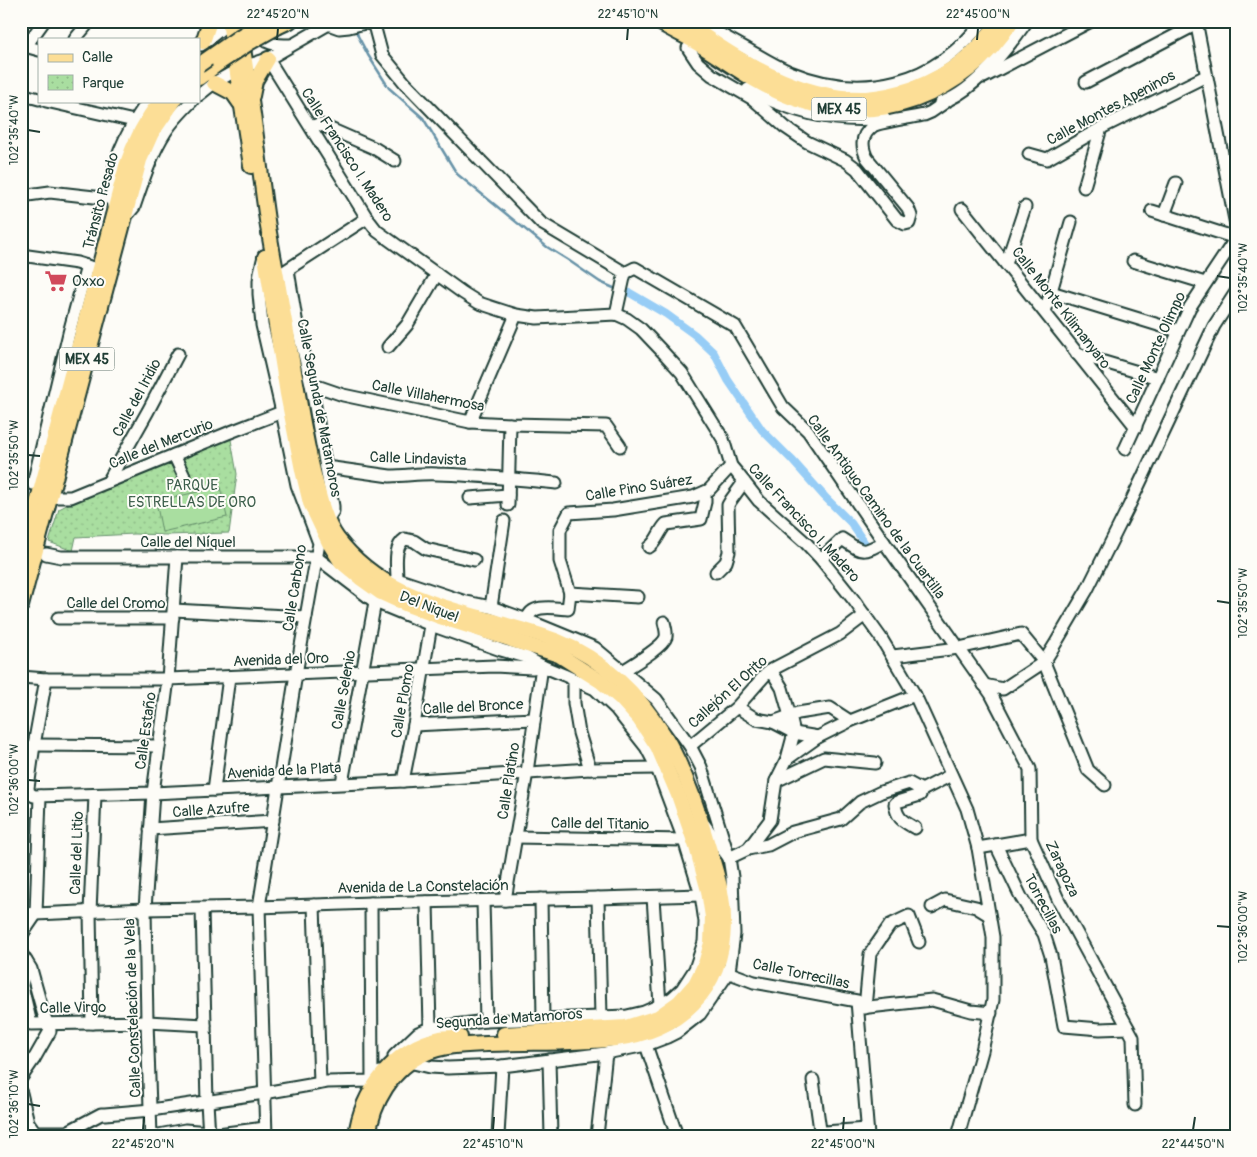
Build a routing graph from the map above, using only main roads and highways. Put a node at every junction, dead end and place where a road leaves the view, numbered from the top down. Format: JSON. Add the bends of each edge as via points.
{"nodes":[{"id":1,"x":210,"y":21,"type":"edge"},
{"id":2,"x":266,"y":21,"type":"edge"},
{"id":3,"x":290,"y":21,"type":"edge"},
{"id":4,"x":657,"y":21,"type":"edge"},
{"id":5,"x":684,"y":21,"type":"edge"},
{"id":6,"x":999,"y":21,"type":"edge"},
{"id":7,"x":1012,"y":21,"type":"edge"},
{"id":8,"x":232,"y":22,"type":"edge"},
{"id":9,"x":200,"y":45,"type":"edge"},
{"id":10,"x":268,"y":59,"type":"road end"},
{"id":11,"x":200,"y":64,"type":"edge"},
{"id":12,"x":200,"y":77,"type":"edge"},
{"id":13,"x":214,"y":83,"type":"road end"},
{"id":14,"x":159,"y":102,"type":"edge"},
{"id":15,"x":173,"y":102,"type":"edge"},
{"id":16,"x":246,"y":102,"type":"junction"},
{"id":17,"x":138,"y":148,"type":"junction"},
{"id":18,"x":113,"y":207,"type":"junction"},
{"id":19,"x":278,"y":274,"type":"junction"},
{"id":20,"x":36,"y":488,"type":"edge"},
{"id":21,"x":325,"y":524,"type":"junction"},
{"id":22,"x":21,"y":564,"type":"edge"},
{"id":23,"x":21,"y":606,"type":"edge"},
{"id":24,"x":717,"y":968,"type":"junction"},
{"id":25,"x":628,"y":1032,"type":"junction"},
{"id":26,"x":379,"y":1082,"type":"junction"},
{"id":27,"x":369,"y":1107,"type":"junction"},
{"id":28,"x":356,"y":1136,"type":"edge"},
{"id":29,"x":368,"y":1136,"type":"edge"}],
"edges":[{"from":1,"to":9,"type":"main road"},
{"from":2,"to":11,"type":"main road","bridge":true},
{"from":3,"to":12,"type":"main road","bridge":true,"via":[[264,34]]},
{"from":4,"to":7,"type":"main road","number":"MEX 45","via":[[776,92],[837,109],[868,110],[908,103],[941,89],[986,55]]},
{"from":5,"to":6,"type":"main road","number":"MEX 45","via":[[769,74],[822,93],[862,98],[898,93],[943,74],[974,52]]},
{"from":8,"to":16,"type":"main road"},
{"from":10,"to":16,"type":"main road"},
{"from":13,"to":16,"type":"main road"},
{"from":14,"to":17,"type":"main road","name":"Tránsito Pesado","number":"MEX 45","via":[[144,123]]},
{"from":15,"to":17,"type":"main road","number":"MEX 45"},
{"from":16,"to":19,"type":"main road","name":"Calle Segunda de Matamoros"},
{"from":16,"to":19,"type":"main road","name":"Calle Segunda de Matamoros","via":[[265,255]]},
{"from":17,"to":18,"type":"main road","name":"Tránsito Pesado","number":"MEX 45","via":[[140,160]]},
{"from":18,"to":20,"type":"main road","name":"Tránsito Pesado","number":"MEX 45","via":[[88,266]]},
{"from":18,"to":20,"type":"main road","name":"Tránsito Pesado","number":"MEX 45","via":[[110,276]]},
{"from":19,"to":21,"type":"main road","name":"Calle Segunda de Matamoros","via":[[311,465]]},
{"from":20,"to":22,"type":"main road","number":"MEX 45"},
{"from":20,"to":23,"type":"main road","number":"MEX 45"},
{"from":21,"to":24,"type":"main road","name":"Calle Segunda de Matamoros","via":[[329,543],[341,562],[381,593],[437,616],[559,656],[621,698],[657,746],[678,795],[708,891],[711,943]]},
{"from":21,"to":24,"type":"main road","name":"Calle Segunda de Matamoros","via":[[363,567],[392,586],[424,600],[532,632],[578,650],[608,670],[642,702],[672,749],[700,818],[716,872],[724,921]]},
{"from":24,"to":25,"type":"main road","name":"Calle Segunda de Matamoros","via":[[705,990],[677,1018],[644,1034]]},
{"from":25,"to":26,"type":"main road","name":"Segunda de Matamoros","via":[[616,1039],[583,1042],[441,1048],[422,1054]]},
{"from":25,"to":26,"type":"main road","name":"Segunda de Matamoros","via":[[440,1038],[410,1050],[394,1062]]},
{"from":26,"to":27,"type":"main road","name":"Segunda de Matamoros"},
{"from":27,"to":28,"type":"main road"},
{"from":27,"to":29,"type":"main road"}]}
